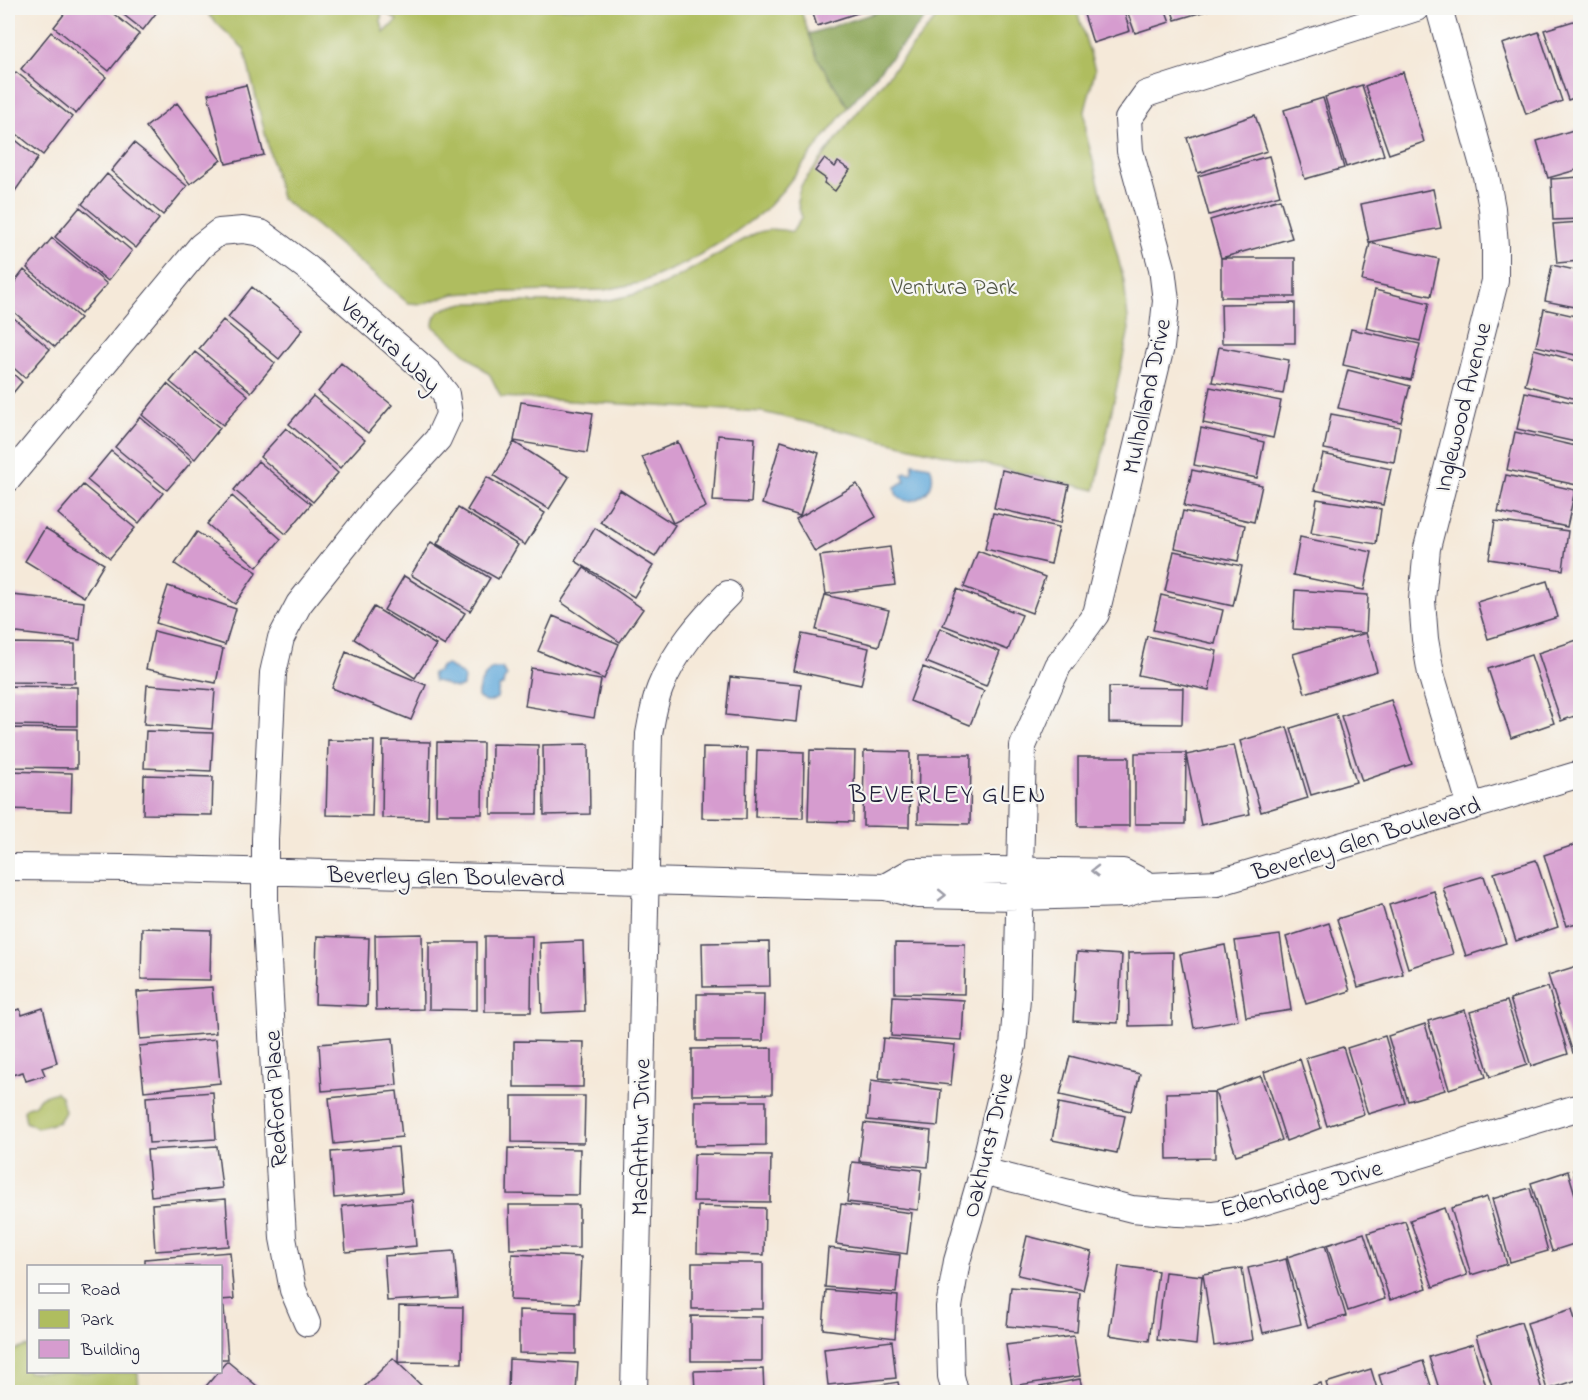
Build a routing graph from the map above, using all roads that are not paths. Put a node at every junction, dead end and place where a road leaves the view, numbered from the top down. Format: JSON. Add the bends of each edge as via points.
{"nodes":[{"id":1,"x":1416,"y":8,"type":"edge"},
{"id":2,"x":1439,"y":8,"type":"edge"},
{"id":3,"x":8,"y":479,"type":"edge"},
{"id":4,"x":728,"y":594,"type":"dead end"},
{"id":5,"x":1581,"y":774,"type":"edge"},
{"id":6,"x":1471,"y":807,"type":"junction"},
{"id":7,"x":8,"y":867,"type":"edge"},
{"id":8,"x":1020,"y":870,"type":"junction"},
{"id":9,"x":265,"y":872,"type":"junction"},
{"id":10,"x":646,"y":881,"type":"junction"},
{"id":11,"x":1149,"y":886,"type":"junction"},
{"id":12,"x":885,"y":887,"type":"junction"},
{"id":13,"x":1019,"y":897,"type":"junction"},
{"id":14,"x":1581,"y":1107,"type":"edge"},
{"id":15,"x":983,"y":1171,"type":"junction"},
{"id":16,"x":307,"y":1323,"type":"dead end"},
{"id":17,"x":634,"y":1392,"type":"edge"},
{"id":18,"x":955,"y":1392,"type":"edge"}],
"edges":[{"from":1,"to":8,"type":"street","name":"Mulholland Drive","via":[[1146,94],[1128,119],[1130,151],[1162,268],[1166,302],[1162,339],[1096,614],[1058,666],[1023,746]]},
{"from":2,"to":6,"type":"street","name":"Inglewood Avenue","via":[[1486,176],[1495,246],[1495,281],[1427,548],[1422,600],[1431,674]]},
{"from":3,"to":9,"type":"street","name":"Ventura Way","via":[[201,246],[219,232],[261,233],[309,269],[429,373],[446,394],[449,415],[438,439],[381,501],[299,604],[281,638],[273,673]]},
{"from":4,"to":10,"type":"street","name":"MacArthur Drive","via":[[693,632],[660,688],[649,734]]},
{"from":5,"to":6,"type":"street","name":"Beverley Glen Boulevard"},
{"from":6,"to":11,"type":"street","name":"Beverley Glen Boulevard","via":[[1217,883]]},
{"from":7,"to":9,"type":"street","name":"Beverley Glen Boulevard"},
{"from":11,"to":8,"type":"street","one_way":true,"via":[[1123,872]]},
{"from":8,"to":12,"type":"street","via":[[913,871]]},
{"from":8,"to":13,"type":"street","name":"Mulholland Drive"},
{"from":9,"to":10,"type":"street","name":"Beverley Glen Boulevard"},
{"from":9,"to":16,"type":"street","name":"Redford Place","via":[[283,1238],[293,1290]]},
{"from":10,"to":12,"type":"street","name":"Beverley Glen Boulevard"},
{"from":10,"to":17,"type":"street","name":"MacArthur Drive"},
{"from":11,"to":13,"type":"street","name":"Beverley Glen Boulevard","via":[[1125,894]]},
{"from":12,"to":13,"type":"street","name":"Beverley Glen Boulevard","one_way":true,"via":[[917,895]]},
{"from":13,"to":15,"type":"street","name":"Oakhurst Drive","via":[[1013,1046]]},
{"from":14,"to":15,"type":"street","name":"Edenbridge Drive","via":[[1212,1214],[1132,1209]]},
{"from":15,"to":18,"type":"street","name":"Oakhurst Drive","via":[[957,1261],[949,1307]]}]}
